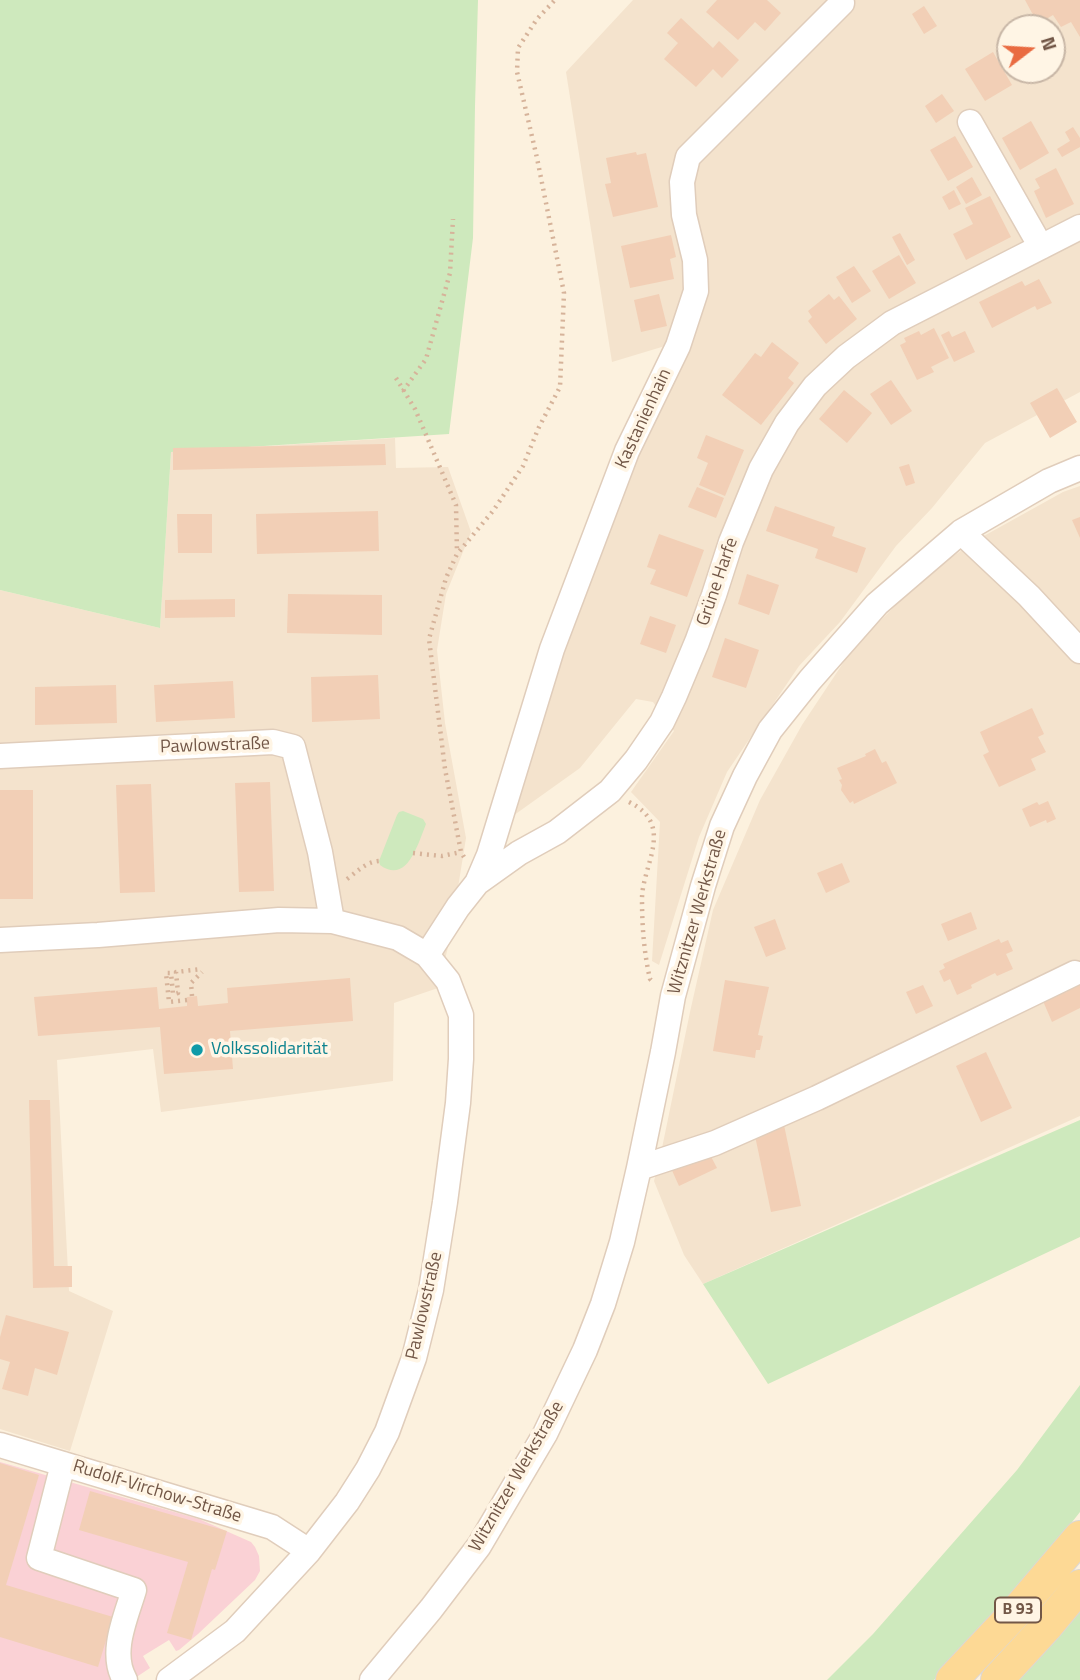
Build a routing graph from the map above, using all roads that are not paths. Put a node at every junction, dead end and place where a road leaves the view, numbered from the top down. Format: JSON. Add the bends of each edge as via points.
{"nodes":[{"id":1,"x":842,"y":3,"type":"dead end"},
{"id":2,"x":970,"y":122,"type":"dead end"},
{"id":3,"x":1080,"y":227,"type":"edge"},
{"id":4,"x":1041,"y":247,"type":"junction"},
{"id":5,"x":1080,"y":468,"type":"edge"},
{"id":6,"x":961,"y":532,"type":"junction"},
{"id":7,"x":1080,"y":651,"type":"edge"},
{"id":8,"x":0,"y":756,"type":"edge"},
{"id":9,"x":477,"y":883,"type":"junction"},
{"id":10,"x":332,"y":922,"type":"junction"},
{"id":11,"x":0,"y":940,"type":"edge"},
{"id":12,"x":427,"y":955,"type":"junction"},
{"id":13,"x":1075,"y":973,"type":"dead end"},
{"id":14,"x":639,"y":1168,"type":"junction"},
{"id":15,"x":0,"y":1445,"type":"edge"},
{"id":16,"x":63,"y":1464,"type":"junction"},
{"id":17,"x":1080,"y":1536,"type":"edge"},
{"id":18,"x":309,"y":1551,"type":"junction"},
{"id":19,"x":1080,"y":1586,"type":"edge"},
{"id":20,"x":125,"y":1680,"type":"edge"},
{"id":21,"x":169,"y":1680,"type":"edge"},
{"id":22,"x":372,"y":1680,"type":"edge"},
{"id":23,"x":952,"y":1680,"type":"edge"},
{"id":24,"x":997,"y":1680,"type":"edge"}],
"edges":[{"from":1,"to":9,"type":"street","name":"Kastanienhain","via":[[688,157],[682,182],[695,260],[696,291],[690,313],[627,452],[552,649]]},
{"from":2,"to":4,"type":"street"},
{"from":3,"to":4,"type":"street","name":"Grüne Harfe"},
{"from":4,"to":9,"type":"street","name":"Grüne Harfe","via":[[892,323],[816,386],[761,469],[662,722],[610,791],[557,832]]},
{"from":5,"to":6,"type":"street","name":"Witznitzer Werkstraße"},
{"from":6,"to":7,"type":"street"},
{"from":6,"to":14,"type":"street","name":"Witznitzer Werkstraße","via":[[877,604],[770,730],[745,776],[722,826],[673,996]]},
{"from":8,"to":10,"type":"street","name":"Pawlowstraße","via":[[273,742],[293,747],[320,852]]},
{"from":9,"to":12,"type":"street","name":"Grüne Harfe"},
{"from":10,"to":11,"type":"street","name":"Pawlowstraße","via":[[279,920]]},
{"from":10,"to":12,"type":"street","name":"Pawlowstraße","via":[[398,938]]},
{"from":12,"to":18,"type":"street","name":"Pawlowstraße","via":[[447,981],[461,1015],[458,1103],[431,1290],[414,1358],[387,1433],[347,1502]]},
{"from":13,"to":14,"type":"street","via":[[817,1098],[715,1143]]},
{"from":14,"to":22,"type":"street","name":"Witznitzer Werkstraße","via":[[603,1304],[545,1434],[479,1546]]},
{"from":15,"to":16,"type":"street","name":"Rudolf-Virchow-Straße"},
{"from":16,"to":18,"type":"street","name":"Rudolf-Virchow-Straße","via":[[272,1527]]},
{"from":16,"to":20,"type":"street","via":[[39,1558],[134,1590],[119,1640],[120,1672]]},
{"from":17,"to":23,"type":"main road","number":"B 93"},
{"from":18,"to":21,"type":"street","name":"Pawlowstraße","via":[[235,1630]]},
{"from":19,"to":24,"type":"main road","number":"B 93"}]}
